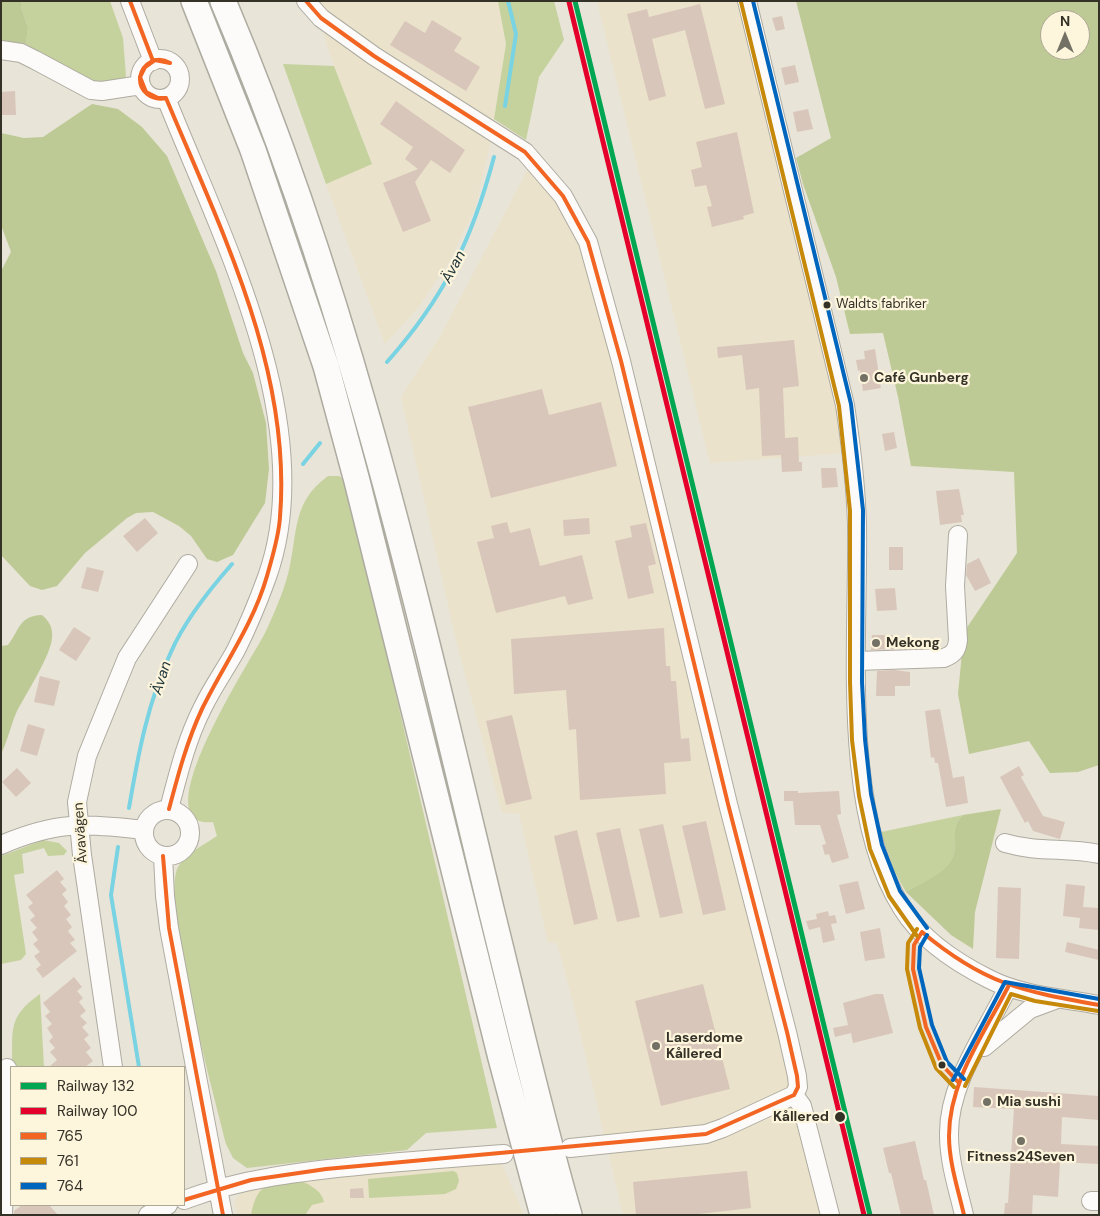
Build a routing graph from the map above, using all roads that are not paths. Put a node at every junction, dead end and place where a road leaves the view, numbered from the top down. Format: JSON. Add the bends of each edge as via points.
{"nodes":[{"id":1,"x":130,"y":1,"type":"edge"},
{"id":2,"x":194,"y":1,"type":"edge"},
{"id":3,"x":223,"y":1,"type":"edge"},
{"id":4,"x":306,"y":1,"type":"edge"},
{"id":5,"x":747,"y":1,"type":"edge"},
{"id":6,"x":1,"y":50,"type":"edge"},
{"id":7,"x":153,"y":61,"type":"junction"},
{"id":8,"x":141,"y":85,"type":"junction"},
{"id":9,"x":166,"y":98,"type":"junction"},
{"id":10,"x":958,"y":535,"type":"dead end"},
{"id":11,"x":188,"y":564,"type":"dead end"},
{"id":12,"x":857,"y":660,"type":"junction"},
{"id":13,"x":169,"y":810,"type":"junction"},
{"id":14,"x":79,"y":824,"type":"junction"},
{"id":15,"x":144,"y":830,"type":"junction"},
{"id":16,"x":1004,"y":843,"type":"dead end"},
{"id":17,"x":1,"y":845,"type":"edge"},
{"id":18,"x":1099,"y":854,"type":"edge"},
{"id":19,"x":163,"y":856,"type":"junction"},
{"id":20,"x":1008,"y":987,"type":"junction"},
{"id":21,"x":1059,"y":998,"type":"junction"},
{"id":22,"x":1099,"y":1005,"type":"edge"},
{"id":23,"x":974,"y":1055,"type":"junction"},
{"id":24,"x":113,"y":1066,"type":"edge"},
{"id":25,"x":7,"y":1068,"type":"dead end"},
{"id":26,"x":794,"y":1094,"type":"junction"},
{"id":27,"x":570,"y":1148,"type":"dead end"},
{"id":28,"x":504,"y":1154,"type":"dead end"},
{"id":29,"x":218,"y":1189,"type":"junction"},
{"id":30,"x":185,"y":1200,"type":"edge"},
{"id":31,"x":3,"y":1215,"type":"edge"},
{"id":32,"x":223,"y":1215,"type":"edge"},
{"id":33,"x":543,"y":1215,"type":"edge"},
{"id":34,"x":570,"y":1215,"type":"edge"},
{"id":35,"x":830,"y":1215,"type":"edge"},
{"id":36,"x":964,"y":1215,"type":"edge"}],
"edges":[{"from":1,"to":7,"type":"street"},
{"from":2,"to":33,"type":"highway","via":[[253,150],[326,366]]},
{"from":3,"to":34,"type":"highway","via":[[279,142],[354,368],[386,482],[526,1054]]},
{"from":4,"to":26,"type":"street","via":[[321,18],[374,56],[525,152],[563,196],[588,242],[621,360],[728,804],[787,1032],[797,1076],[798,1087]]},
{"from":5,"to":12,"type":"street","via":[[845,405],[857,524]]},
{"from":6,"to":8,"type":"street","via":[[21,53],[91,90]]},
{"from":7,"to":8,"type":"street","via":[[141,73]]},
{"from":7,"to":9,"type":"street","via":[[165,60],[178,72],[179,85]]},
{"from":8,"to":9,"type":"street","via":[[148,95]]},
{"from":9,"to":13,"type":"street","via":[[256,325],[274,399],[282,484],[276,544],[268,575],[250,622],[190,735]]},
{"from":10,"to":12,"type":"street","via":[[955,586],[958,640],[953,655],[934,659]]},
{"from":11,"to":14,"type":"street","name":"Ävavägen","via":[[142,634],[113,688],[87,756],[80,784]]},
{"from":12,"to":20,"type":"street","via":[[861,770],[866,807],[894,895],[907,916],[940,948],[964,966]]},
{"from":13,"to":15,"type":"street","via":[[155,813]]},
{"from":13,"to":19,"type":"street","via":[[176,811],[187,820],[191,833],[182,850]]},
{"from":14,"to":15,"type":"street"},
{"from":14,"to":17,"type":"street","via":[[53,827]]},
{"from":14,"to":24,"type":"street","name":"Ävavägen"},
{"from":15,"to":19,"type":"street","via":[[149,846]]},
{"from":16,"to":18,"type":"street","via":[[1026,849],[1079,850]]},
{"from":19,"to":29,"type":"street","via":[[169,928]]},
{"from":20,"to":21,"type":"street"},
{"from":20,"to":23,"type":"street"},
{"from":21,"to":22,"type":"street"},
{"from":21,"to":23,"type":"street","via":[[1030,1009]]},
{"from":23,"to":36,"type":"street","via":[[959,1084],[949,1130]]},
{"from":25,"to":31,"type":"street"},
{"from":26,"to":27,"type":"street","via":[[706,1134]]},
{"from":26,"to":35,"type":"street","via":[[802,1106]]},
{"from":28,"to":29,"type":"street","via":[[326,1169],[268,1177]]},
{"from":29,"to":30,"type":"street"},
{"from":29,"to":32,"type":"street"}]}
